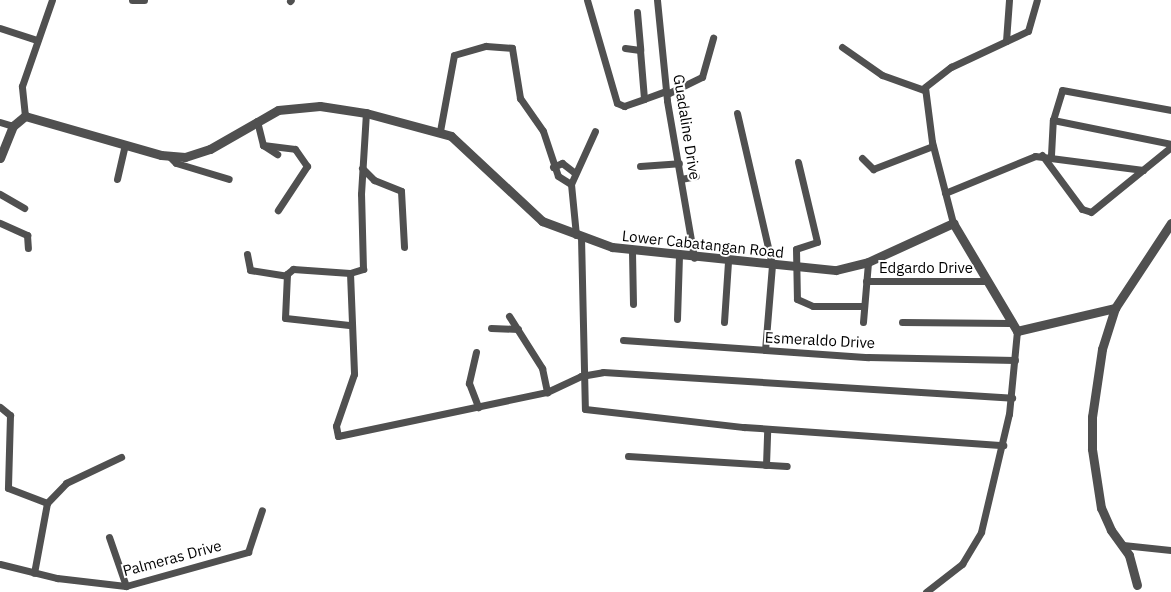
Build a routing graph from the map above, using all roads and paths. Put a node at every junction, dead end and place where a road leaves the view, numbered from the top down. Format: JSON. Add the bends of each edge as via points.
{"nodes":[{"id":1,"x":132,"y":0,"type":"edge"},
{"id":2,"x":144,"y":0,"type":"edge"},
{"id":3,"x":587,"y":0,"type":"edge"},
{"id":4,"x":657,"y":0,"type":"edge"},
{"id":5,"x":1009,"y":0,"type":"edge"},
{"id":6,"x":1037,"y":0,"type":"edge"},
{"id":7,"x":48,"y":2,"type":"edge"},
{"id":8,"x":637,"y":12,"type":"dead end"},
{"id":9,"x":0,"y":28,"type":"edge"},
{"id":10,"x":714,"y":38,"type":"dead end"},
{"id":11,"x":37,"y":40,"type":"junction"},
{"id":12,"x":1006,"y":41,"type":"junction"},
{"id":13,"x":842,"y":47,"type":"dead end"},
{"id":14,"x":625,"y":48,"type":"dead end"},
{"id":15,"x":640,"y":50,"type":"junction"},
{"id":16,"x":924,"y":90,"type":"junction"},
{"id":17,"x":666,"y":92,"type":"junction"},
{"id":18,"x":644,"y":99,"type":"junction"},
{"id":19,"x":1171,"y":110,"type":"edge"},
{"id":20,"x":366,"y":113,"type":"junction"},
{"id":21,"x":737,"y":113,"type":"dead end"},
{"id":22,"x":25,"y":116,"type":"junction"},
{"id":23,"x":257,"y":120,"type":"junction"},
{"id":24,"x":1053,"y":120,"type":"junction"},
{"id":25,"x":0,"y":122,"type":"edge"},
{"id":26,"x":12,"y":126,"type":"junction"},
{"id":27,"x":440,"y":131,"type":"junction"},
{"id":28,"x":595,"y":131,"type":"dead end"},
{"id":29,"x":125,"y":144,"type":"junction"},
{"id":30,"x":263,"y":144,"type":"junction"},
{"id":31,"x":1050,"y":145,"type":"junction"},
{"id":32,"x":933,"y":146,"type":"junction"},
{"id":33,"x":1171,"y":146,"type":"edge"},
{"id":34,"x":276,"y":154,"type":"dead end"},
{"id":35,"x":1051,"y":155,"type":"junction"},
{"id":36,"x":1039,"y":156,"type":"junction"},
{"id":37,"x":170,"y":157,"type":"junction"},
{"id":38,"x":0,"y":158,"type":"edge"},
{"id":39,"x":862,"y":158,"type":"dead end"},
{"id":40,"x":679,"y":162,"type":"junction"},
{"id":41,"x":798,"y":162,"type":"dead end"},
{"id":42,"x":640,"y":166,"type":"dead end"},
{"id":43,"x":362,"y":167,"type":"junction"},
{"id":44,"x":553,"y":167,"type":"junction"},
{"id":45,"x":1143,"y":170,"type":"junction"},
{"id":46,"x":575,"y":173,"type":"junction"},
{"id":47,"x":696,"y":176,"type":"dead end"},
{"id":48,"x":117,"y":179,"type":"dead end"},
{"id":49,"x":229,"y":179,"type":"dead end"},
{"id":50,"x":681,"y":179,"type":"junction"},
{"id":51,"x":571,"y":184,"type":"junction"},
{"id":52,"x":0,"y":194,"type":"edge"},
{"id":53,"x":945,"y":194,"type":"junction"},
{"id":54,"x":24,"y":208,"type":"dead end"},
{"id":55,"x":278,"y":210,"type":"dead end"},
{"id":56,"x":0,"y":223,"type":"edge"},
{"id":57,"x":953,"y":223,"type":"junction"},
{"id":58,"x":1171,"y":223,"type":"edge"},
{"id":59,"x":579,"y":236,"type":"junction"},
{"id":60,"x":404,"y":247,"type":"dead end"},
{"id":61,"x":28,"y":248,"type":"dead end"},
{"id":62,"x":632,"y":252,"type":"junction"},
{"id":63,"x":247,"y":254,"type":"dead end"},
{"id":64,"x":679,"y":257,"type":"junction"},
{"id":65,"x":694,"y":258,"type":"junction"},
{"id":66,"x":728,"y":261,"type":"junction"},
{"id":67,"x":868,"y":262,"type":"junction"},
{"id":68,"x":772,"y":265,"type":"junction"},
{"id":69,"x":797,"y":269,"type":"junction"},
{"id":70,"x":350,"y":273,"type":"junction"},
{"id":71,"x":287,"y":276,"type":"junction"},
{"id":72,"x":866,"y":281,"type":"junction"},
{"id":73,"x":986,"y":281,"type":"junction"},
{"id":74,"x":633,"y":304,"type":"dead end"},
{"id":75,"x":864,"y":306,"type":"junction"},
{"id":76,"x":1115,"y":308,"type":"junction"},
{"id":77,"x":509,"y":316,"type":"dead end"},
{"id":78,"x":677,"y":319,"type":"dead end"},
{"id":79,"x":724,"y":322,"type":"dead end"},
{"id":80,"x":863,"y":322,"type":"dead end"},
{"id":81,"x":902,"y":322,"type":"dead end"},
{"id":82,"x":1010,"y":323,"type":"junction"},
{"id":83,"x":349,"y":325,"type":"junction"},
{"id":84,"x":491,"y":328,"type":"dead end"},
{"id":85,"x":518,"y":329,"type":"junction"},
{"id":86,"x":1017,"y":331,"type":"junction"},
{"id":87,"x":623,"y":340,"type":"dead end"},
{"id":88,"x":765,"y":350,"type":"junction"},
{"id":89,"x":476,"y":352,"type":"dead end"},
{"id":90,"x":1016,"y":360,"type":"junction"},
{"id":91,"x":581,"y":376,"type":"junction"},
{"id":92,"x":547,"y":392,"type":"junction"},
{"id":93,"x":1012,"y":398,"type":"junction"},
{"id":94,"x":0,"y":407,"type":"edge"},
{"id":95,"x":478,"y":407,"type":"junction"},
{"id":96,"x":766,"y":429,"type":"junction"},
{"id":97,"x":1003,"y":445,"type":"junction"},
{"id":98,"x":121,"y":456,"type":"dead end"},
{"id":99,"x":628,"y":456,"type":"dead end"},
{"id":100,"x":766,"y":465,"type":"junction"},
{"id":101,"x":787,"y":466,"type":"dead end"},
{"id":102,"x":47,"y":503,"type":"junction"},
{"id":103,"x":262,"y":510,"type":"dead end"},
{"id":104,"x":109,"y":537,"type":"dead end"},
{"id":105,"x":1123,"y":545,"type":"junction"},
{"id":106,"x":1171,"y":550,"type":"edge"},
{"id":107,"x":0,"y":564,"type":"edge"},
{"id":108,"x":34,"y":573,"type":"junction"},
{"id":109,"x":126,"y":586,"type":"junction"},
{"id":110,"x":1138,"y":590,"type":"edge"},
{"id":111,"x":926,"y":592,"type":"edge"}],
"edges":[{"from":1,"to":2,"type":"street"},
{"from":3,"to":18,"type":"street","via":[[618,103],[624,106]]},
{"from":4,"to":17,"type":"street","name":"Guadaline Drive"},
{"from":5,"to":12,"type":"street"},
{"from":6,"to":12,"type":"street","via":[[1032,26]]},
{"from":7,"to":11,"type":"street"},
{"from":8,"to":15,"type":"street"},
{"from":9,"to":11,"type":"street"},
{"from":10,"to":17,"type":"street","via":[[702,77]]},
{"from":11,"to":22,"type":"street","via":[[20,95]]},
{"from":12,"to":16,"type":"street","via":[[951,67]]},
{"from":13,"to":16,"type":"street","via":[[882,75]]},
{"from":14,"to":15,"type":"street"},
{"from":15,"to":18,"type":"street"},
{"from":16,"to":32,"type":"street"},
{"from":17,"to":18,"type":"street"},
{"from":17,"to":40,"type":"street","name":"Guadaline Drive"},
{"from":19,"to":24,"type":"street","via":[[1062,90]]},
{"from":20,"to":23,"type":"street","name":"Lower Cabatangan Road","via":[[304,106]]},
{"from":20,"to":27,"type":"street","name":"Lower Cabatangan Road"},
{"from":20,"to":43,"type":"street"},
{"from":21,"to":68,"type":"street"},
{"from":22,"to":26,"type":"street"},
{"from":22,"to":29,"type":"street","name":"Lower Cabatangan Road"},
{"from":23,"to":30,"type":"street"},
{"from":23,"to":37,"type":"street","name":"Lower Cabatangan Road","via":[[203,152]]},
{"from":24,"to":31,"type":"street"},
{"from":24,"to":33,"type":"street"},
{"from":25,"to":26,"type":"street"},
{"from":26,"to":38,"type":"street"},
{"from":27,"to":44,"type":"street","via":[[454,55],[486,46],[512,48],[520,98],[543,131]]},
{"from":27,"to":59,"type":"street","name":"Lower Cabatangan Road","via":[[473,153],[531,213]]},
{"from":28,"to":46,"type":"street"},
{"from":29,"to":37,"type":"street","name":"Lower Cabatangan Road"},
{"from":29,"to":48,"type":"street"},
{"from":30,"to":34,"type":"street"},
{"from":30,"to":55,"type":"street","via":[[290,147],[307,166]]},
{"from":31,"to":35,"type":"street"},
{"from":31,"to":36,"type":"street"},
{"from":32,"to":39,"type":"street","via":[[873,169]]},
{"from":32,"to":53,"type":"street"},
{"from":33,"to":45,"type":"street"},
{"from":35,"to":36,"type":"street"},
{"from":35,"to":45,"type":"street"},
{"from":36,"to":45,"type":"street","via":[[1082,208],[1091,212]]},
{"from":36,"to":53,"type":"street"},
{"from":37,"to":49,"type":"street","via":[[176,163]]},
{"from":40,"to":42,"type":"street"},
{"from":40,"to":50,"type":"street","name":"Guadaline Drive"},
{"from":41,"to":69,"type":"street","via":[[817,242],[796,249]]},
{"from":43,"to":60,"type":"street","via":[[374,180],[401,191]]},
{"from":43,"to":70,"type":"street","via":[[364,266]]},
{"from":44,"to":46,"type":"street","via":[[562,163]]},
{"from":44,"to":51,"type":"street","via":[[558,176]]},
{"from":46,"to":51,"type":"street"},
{"from":47,"to":50,"type":"street"},
{"from":50,"to":65,"type":"street","name":"Guadaline Drive"},
{"from":51,"to":59,"type":"street"},
{"from":52,"to":54,"type":"street"},
{"from":53,"to":57,"type":"street"},
{"from":56,"to":61,"type":"street","via":[[27,235]]},
{"from":57,"to":67,"type":"street","name":"Lower Cabatangan Road"},
{"from":57,"to":73,"type":"street"},
{"from":58,"to":76,"type":"street"},
{"from":59,"to":62,"type":"street","name":"Lower Cabatangan Road"},
{"from":59,"to":91,"type":"street"},
{"from":62,"to":64,"type":"street","name":"Lower Cabatangan Road"},
{"from":62,"to":74,"type":"street"},
{"from":63,"to":71,"type":"street","via":[[250,270]]},
{"from":64,"to":65,"type":"street","name":"Lower Cabatangan Road"},
{"from":64,"to":78,"type":"street"},
{"from":65,"to":66,"type":"street","name":"Lower Cabatangan Road"},
{"from":66,"to":68,"type":"street","name":"Lower Cabatangan Road"},
{"from":66,"to":79,"type":"street"},
{"from":67,"to":69,"type":"street","name":"Lower Cabatangan Road","via":[[836,270]]},
{"from":67,"to":72,"type":"street"},
{"from":68,"to":69,"type":"street","name":"Lower Cabatangan Road"},
{"from":68,"to":88,"type":"street"},
{"from":69,"to":75,"type":"street","via":[[796,293],[803,302]]},
{"from":70,"to":71,"type":"street","via":[[293,269]]},
{"from":70,"to":83,"type":"street"},
{"from":71,"to":83,"type":"street","via":[[285,318]]},
{"from":72,"to":73,"type":"street","name":"Edgardo Drive"},
{"from":72,"to":75,"type":"street"},
{"from":73,"to":82,"type":"street"},
{"from":75,"to":80,"type":"street"},
{"from":76,"to":86,"type":"street"},
{"from":76,"to":105,"type":"street","via":[[1096,383],[1092,449],[1104,517]]},
{"from":77,"to":85,"type":"street"},
{"from":81,"to":82,"type":"street"},
{"from":82,"to":86,"type":"street"},
{"from":83,"to":95,"type":"street","via":[[354,374],[336,426],[338,436]]},
{"from":84,"to":85,"type":"street"},
{"from":85,"to":92,"type":"street","via":[[542,368]]},
{"from":86,"to":90,"type":"street"},
{"from":87,"to":88,"type":"street","name":"Esmeraldo Drive"},
{"from":88,"to":90,"type":"street","name":"Esmeraldo Drive"},
{"from":89,"to":95,"type":"street","via":[[469,382]]},
{"from":90,"to":93,"type":"street"},
{"from":91,"to":92,"type":"street"},
{"from":91,"to":93,"type":"street","via":[[637,373]]},
{"from":91,"to":96,"type":"street","via":[[582,406],[589,411]]},
{"from":92,"to":95,"type":"street"},
{"from":93,"to":97,"type":"street"},
{"from":94,"to":102,"type":"street","via":[[10,415],[8,488]]},
{"from":96,"to":97,"type":"street"},
{"from":96,"to":100,"type":"street"},
{"from":97,"to":111,"type":"street","via":[[977,542],[962,564]]},
{"from":98,"to":102,"type":"street","via":[[66,483]]},
{"from":99,"to":100,"type":"street"},
{"from":100,"to":101,"type":"street"},
{"from":102,"to":108,"type":"street"},
{"from":103,"to":109,"type":"street","name":"Palmeras Drive","via":[[248,552]]},
{"from":104,"to":109,"type":"street"},
{"from":105,"to":106,"type":"street"},
{"from":105,"to":110,"type":"street"},
{"from":107,"to":108,"type":"street","name":"Palmeras Drive"},
{"from":108,"to":109,"type":"street","name":"Palmeras Drive"}]}
